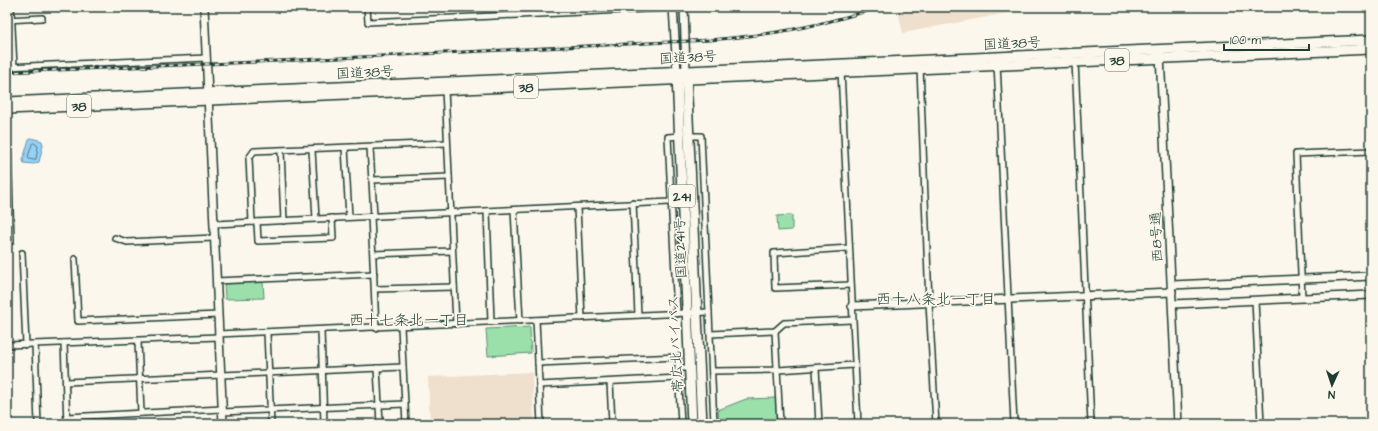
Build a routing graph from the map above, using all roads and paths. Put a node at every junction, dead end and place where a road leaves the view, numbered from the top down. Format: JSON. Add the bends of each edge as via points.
{"nodes":[{"id":1,"x":10,"y":7,"type":"edge"},
{"id":2,"x":204,"y":7,"type":"edge"},
{"id":3,"x":367,"y":7,"type":"edge"},
{"id":4,"x":520,"y":7,"type":"edge"},
{"id":5,"x":673,"y":7,"type":"edge"},
{"id":6,"x":684,"y":7,"type":"edge"},
{"id":7,"x":687,"y":7,"type":"edge"},
{"id":8,"x":520,"y":15,"type":"junction"},
{"id":9,"x":42,"y":18,"type":"dead end"},
{"id":10,"x":9,"y":20,"type":"edge"},
{"id":11,"x":1371,"y":40,"type":"edge"},
{"id":12,"x":1371,"y":49,"type":"edge"},
{"id":13,"x":1160,"y":54,"type":"junction"},
{"id":14,"x":207,"y":58,"type":"junction"},
{"id":15,"x":1074,"y":58,"type":"junction"},
{"id":16,"x":997,"y":62,"type":"junction"},
{"id":17,"x":920,"y":65,"type":"junction"},
{"id":18,"x":7,"y":67,"type":"edge"},
{"id":19,"x":14,"y":67,"type":"junction"},
{"id":20,"x":841,"y":68,"type":"junction"},
{"id":21,"x":682,"y":76,"type":"junction"},
{"id":22,"x":445,"y":86,"type":"junction"},
{"id":23,"x":208,"y":97,"type":"junction"},
{"id":24,"x":7,"y":102,"type":"edge"},
{"id":25,"x":7,"y":109,"type":"edge"},
{"id":26,"x":685,"y":136,"type":"junction"},
{"id":27,"x":447,"y":143,"type":"junction"},
{"id":28,"x":370,"y":147,"type":"junction"},
{"id":29,"x":345,"y":148,"type":"junction"},
{"id":30,"x":312,"y":150,"type":"junction"},
{"id":31,"x":281,"y":151,"type":"junction"},
{"id":32,"x":1371,"y":151,"type":"edge"},
{"id":33,"x":449,"y":177,"type":"junction"},
{"id":34,"x":372,"y":180,"type":"junction"},
{"id":35,"x":670,"y":202,"type":"junction"},
{"id":36,"x":633,"y":203,"type":"junction"},
{"id":37,"x":577,"y":207,"type":"junction"},
{"id":38,"x":514,"y":210,"type":"junction"},
{"id":39,"x":487,"y":211,"type":"junction"},
{"id":40,"x":451,"y":213,"type":"junction"},
{"id":41,"x":373,"y":216,"type":"junction"},
{"id":42,"x":332,"y":218,"type":"junction"},
{"id":43,"x":349,"y":218,"type":"junction"},
{"id":44,"x":316,"y":219,"type":"junction"},
{"id":45,"x":284,"y":221,"type":"junction"},
{"id":46,"x":254,"y":222,"type":"junction"},
{"id":47,"x":214,"y":224,"type":"junction"},
{"id":48,"x":115,"y":238,"type":"dead end"},
{"id":49,"x":214,"y":238,"type":"junction"},
{"id":50,"x":11,"y":241,"type":"dead end"},
{"id":51,"x":849,"y":248,"type":"junction"},
{"id":52,"x":452,"y":251,"type":"junction"},
{"id":53,"x":22,"y":253,"type":"dead end"},
{"id":54,"x":373,"y":254,"type":"junction"},
{"id":55,"x":76,"y":259,"type":"dead end"},
{"id":56,"x":374,"y":274,"type":"junction"},
{"id":57,"x":1371,"y":276,"type":"edge"},
{"id":58,"x":1300,"y":280,"type":"junction"},
{"id":59,"x":216,"y":281,"type":"junction"},
{"id":60,"x":851,"y":285,"type":"junction"},
{"id":61,"x":454,"y":287,"type":"junction"},
{"id":62,"x":374,"y":289,"type":"junction"},
{"id":63,"x":1172,"y":289,"type":"junction"},
{"id":64,"x":1371,"y":295,"type":"edge"},
{"id":65,"x":1085,"y":296,"type":"junction"},
{"id":66,"x":1302,"y":298,"type":"junction"},
{"id":67,"x":1008,"y":300,"type":"junction"},
{"id":68,"x":1255,"y":300,"type":"junction"},
{"id":69,"x":929,"y":303,"type":"junction"},
{"id":70,"x":1173,"y":304,"type":"junction"},
{"id":71,"x":852,"y":306,"type":"junction"},
{"id":72,"x":692,"y":312,"type":"junction"},
{"id":73,"x":709,"y":312,"type":"junction"},
{"id":74,"x":677,"y":314,"type":"junction"},
{"id":75,"x":218,"y":315,"type":"junction"},
{"id":76,"x":638,"y":315,"type":"junction"},
{"id":77,"x":582,"y":318,"type":"junction"},
{"id":78,"x":536,"y":320,"type":"junction"},
{"id":79,"x":852,"y":320,"type":"junction"},
{"id":80,"x":520,"y":321,"type":"junction"},
{"id":81,"x":491,"y":322,"type":"junction"},
{"id":82,"x":456,"y":324,"type":"junction"},
{"id":83,"x":401,"y":327,"type":"junction"},
{"id":84,"x":376,"y":328,"type":"junction"},
{"id":85,"x":320,"y":330,"type":"junction"},
{"id":86,"x":776,"y":331,"type":"junction"},
{"id":87,"x":267,"y":333,"type":"junction"},
{"id":88,"x":710,"y":334,"type":"junction"},
{"id":89,"x":219,"y":336,"type":"junction"},
{"id":90,"x":138,"y":341,"type":"junction"},
{"id":91,"x":64,"y":343,"type":"junction"},
{"id":92,"x":35,"y":344,"type":"junction"},
{"id":93,"x":7,"y":345,"type":"edge"},
{"id":94,"x":26,"y":345,"type":"junction"},
{"id":95,"x":538,"y":363,"type":"junction"},
{"id":96,"x":854,"y":365,"type":"junction"},
{"id":97,"x":403,"y":367,"type":"junction"},
{"id":98,"x":377,"y":368,"type":"junction"},
{"id":99,"x":678,"y":368,"type":"junction"},
{"id":100,"x":690,"y":368,"type":"junction"},
{"id":101,"x":816,"y":368,"type":"junction"},
{"id":102,"x":778,"y":370,"type":"junction"},
{"id":103,"x":322,"y":371,"type":"junction"},
{"id":104,"x":712,"y":371,"type":"junction"},
{"id":105,"x":269,"y":373,"type":"junction"},
{"id":106,"x":220,"y":374,"type":"junction"},
{"id":107,"x":679,"y":378,"type":"junction"},
{"id":108,"x":140,"y":379,"type":"junction"},
{"id":109,"x":66,"y":382,"type":"junction"},
{"id":110,"x":610,"y":382,"type":"junction"},
{"id":111,"x":539,"y":385,"type":"junction"},
{"id":112,"x":405,"y":404,"type":"junction"},
{"id":113,"x":379,"y":406,"type":"junction"},
{"id":114,"x":324,"y":408,"type":"junction"},
{"id":115,"x":270,"y":410,"type":"junction"},
{"id":116,"x":222,"y":411,"type":"junction"},
{"id":117,"x":141,"y":413,"type":"junction"},
{"id":118,"x":66,"y":417,"type":"junction"},
{"id":119,"x":38,"y":424,"type":"edge"},
{"id":120,"x":67,"y":424,"type":"edge"},
{"id":121,"x":222,"y":424,"type":"edge"},
{"id":122,"x":271,"y":424,"type":"edge"},
{"id":123,"x":324,"y":424,"type":"edge"},
{"id":124,"x":380,"y":424,"type":"edge"},
{"id":125,"x":406,"y":424,"type":"edge"},
{"id":126,"x":541,"y":424,"type":"edge"},
{"id":127,"x":612,"y":424,"type":"edge"},
{"id":128,"x":681,"y":424,"type":"edge"},
{"id":129,"x":692,"y":424,"type":"edge"},
{"id":130,"x":702,"y":424,"type":"edge"},
{"id":131,"x":714,"y":424,"type":"edge"},
{"id":132,"x":780,"y":424,"type":"edge"},
{"id":133,"x":819,"y":424,"type":"edge"},
{"id":134,"x":847,"y":424,"type":"edge"},
{"id":135,"x":858,"y":424,"type":"edge"},
{"id":136,"x":936,"y":424,"type":"edge"},
{"id":137,"x":1014,"y":424,"type":"edge"},
{"id":138,"x":1091,"y":424,"type":"edge"},
{"id":139,"x":1178,"y":424,"type":"edge"},
{"id":140,"x":1261,"y":424,"type":"edge"}],
"edges":[{"from":1,"to":10,"type":"street"},
{"from":2,"to":14,"type":"street"},
{"from":3,"to":8,"type":"street","via":[[368,22]]},
{"from":4,"to":8,"type":"street"},
{"from":5,"to":6,"type":"street"},
{"from":5,"to":8,"type":"street"},
{"from":5,"to":21,"type":"street"},
{"from":6,"to":7,"type":"street"},
{"from":6,"to":21,"type":"street"},
{"from":9,"to":10,"type":"street"},
{"from":10,"to":19,"type":"street"},
{"from":11,"to":13,"type":"highway","name":"国道38号","number":"38"},
{"from":12,"to":13,"type":"highway","name":"国道38号","number":"38"},
{"from":13,"to":15,"type":"highway","name":"国道38号","number":"38"},
{"from":13,"to":63,"type":"street","name":"西8号通"},
{"from":14,"to":19,"type":"street"},
{"from":14,"to":23,"type":"street"},
{"from":15,"to":16,"type":"highway","name":"国道38号","number":"38"},
{"from":15,"to":65,"type":"street"},
{"from":16,"to":17,"type":"highway","name":"国道38号","number":"38"},
{"from":16,"to":67,"type":"street"},
{"from":17,"to":20,"type":"highway","name":"国道38号","number":"38"},
{"from":17,"to":69,"type":"street"},
{"from":18,"to":19,"type":"street"},
{"from":20,"to":21,"type":"highway","name":"国道38号","number":"38"},
{"from":20,"to":51,"type":"street"},
{"from":21,"to":22,"type":"highway","name":"国道38号","number":"38"},
{"from":21,"to":26,"type":"highway","name":"国道241号","number":"241"},
{"from":22,"to":23,"type":"highway","name":"国道38号","number":"38"},
{"from":22,"to":27,"type":"street"},
{"from":23,"to":24,"type":"highway","name":"国道38号","number":"38"},
{"from":23,"to":25,"type":"highway","name":"国道38号","number":"38"},
{"from":23,"to":47,"type":"street"},
{"from":25,"to":50,"type":"street"},
{"from":26,"to":35,"type":"street","via":[[668,137]]},
{"from":26,"to":72,"type":"highway","name":"国道241号","number":"241"},
{"from":26,"to":73,"type":"street","via":[[701,136]]},
{"from":27,"to":28,"type":"street"},
{"from":27,"to":33,"type":"street"},
{"from":28,"to":29,"type":"street"},
{"from":28,"to":34,"type":"street"},
{"from":29,"to":30,"type":"street"},
{"from":29,"to":43,"type":"street"},
{"from":30,"to":31,"type":"street"},
{"from":30,"to":44,"type":"street"},
{"from":31,"to":45,"type":"street"},
{"from":31,"to":46,"type":"street","via":[[254,151],[249,158]]},
{"from":32,"to":58,"type":"street","via":[[1296,154]]},
{"from":33,"to":34,"type":"street"},
{"from":33,"to":40,"type":"street"},
{"from":34,"to":41,"type":"street"},
{"from":35,"to":36,"type":"street"},
{"from":35,"to":74,"type":"street"},
{"from":36,"to":37,"type":"street"},
{"from":36,"to":76,"type":"street"},
{"from":37,"to":38,"type":"street"},
{"from":37,"to":77,"type":"street"},
{"from":38,"to":39,"type":"street"},
{"from":38,"to":80,"type":"street"},
{"from":39,"to":40,"type":"street"},
{"from":39,"to":81,"type":"street"},
{"from":40,"to":41,"type":"street"},
{"from":40,"to":52,"type":"street"},
{"from":41,"to":43,"type":"street"},
{"from":41,"to":54,"type":"street"},
{"from":42,"to":43,"type":"street"},
{"from":42,"to":44,"type":"street"},
{"from":42,"to":46,"type":"street","via":[[333,238],[258,240]]},
{"from":44,"to":45,"type":"street"},
{"from":45,"to":46,"type":"street"},
{"from":46,"to":47,"type":"street"},
{"from":47,"to":49,"type":"street"},
{"from":48,"to":49,"type":"street","via":[[127,242]]},
{"from":49,"to":59,"type":"street"},
{"from":51,"to":60,"type":"street"},
{"from":51,"to":60,"type":"street","via":[[774,253],[775,288]]},
{"from":52,"to":54,"type":"street"},
{"from":52,"to":61,"type":"street"},
{"from":53,"to":94,"type":"street"},
{"from":54,"to":56,"type":"street"},
{"from":55,"to":75,"type":"street","via":[[78,321]]},
{"from":56,"to":59,"type":"street"},
{"from":56,"to":62,"type":"street"},
{"from":57,"to":58,"type":"street"},
{"from":58,"to":63,"type":"street"},
{"from":58,"to":66,"type":"street"},
{"from":59,"to":75,"type":"street"},
{"from":60,"to":71,"type":"street"},
{"from":61,"to":62,"type":"street"},
{"from":61,"to":82,"type":"street"},
{"from":62,"to":84,"type":"street"},
{"from":63,"to":65,"type":"street"},
{"from":63,"to":70,"type":"street","name":"西8号通"},
{"from":64,"to":66,"type":"street"},
{"from":65,"to":67,"type":"street"},
{"from":65,"to":138,"type":"street"},
{"from":66,"to":68,"type":"street"},
{"from":67,"to":69,"type":"street"},
{"from":67,"to":137,"type":"street"},
{"from":68,"to":70,"type":"street"},
{"from":68,"to":140,"type":"street"},
{"from":69,"to":71,"type":"street"},
{"from":69,"to":136,"type":"street"},
{"from":70,"to":139,"type":"street","name":"西8号通"},
{"from":71,"to":79,"type":"street"},
{"from":72,"to":73,"type":"street"},
{"from":72,"to":74,"type":"street"},
{"from":72,"to":100,"type":"highway","name":"帯広北バイパス","number":"241"},
{"from":72,"to":130,"type":"highway","name":"国道241号","number":"241"},
{"from":73,"to":88,"type":"street"},
{"from":74,"to":76,"type":"street"},
{"from":75,"to":89,"type":"street"},
{"from":76,"to":77,"type":"street"},
{"from":77,"to":78,"type":"street"},
{"from":78,"to":80,"type":"street"},
{"from":78,"to":95,"type":"street"},
{"from":79,"to":86,"type":"street","via":[[784,323]]},
{"from":79,"to":96,"type":"street"},
{"from":80,"to":81,"type":"street"},
{"from":81,"to":82,"type":"street"},
{"from":82,"to":83,"type":"street"},
{"from":83,"to":84,"type":"street"},
{"from":83,"to":97,"type":"street"},
{"from":84,"to":85,"type":"street"},
{"from":85,"to":87,"type":"street"},
{"from":85,"to":103,"type":"street"},
{"from":86,"to":88,"type":"street"},
{"from":86,"to":102,"type":"street"},
{"from":87,"to":89,"type":"street"},
{"from":87,"to":105,"type":"street"},
{"from":88,"to":104,"type":"street"},
{"from":89,"to":90,"type":"street"},
{"from":89,"to":106,"type":"street"},
{"from":90,"to":91,"type":"street"},
{"from":90,"to":108,"type":"street"},
{"from":91,"to":92,"type":"street"},
{"from":91,"to":109,"type":"street"},
{"from":92,"to":94,"type":"street"},
{"from":92,"to":119,"type":"street"},
{"from":93,"to":94,"type":"street"},
{"from":95,"to":99,"type":"street","via":[[678,357]]},
{"from":95,"to":111,"type":"street"},
{"from":96,"to":101,"type":"street"},
{"from":96,"to":135,"type":"street"},
{"from":97,"to":98,"type":"street"},
{"from":97,"to":112,"type":"street"},
{"from":98,"to":103,"type":"street"},
{"from":98,"to":113,"type":"street"},
{"from":99,"to":100,"type":"street"},
{"from":99,"to":107,"type":"street"},
{"from":100,"to":129,"type":"highway","name":"帯広北バイパス","number":"241"},
{"from":101,"to":102,"type":"street"},
{"from":101,"to":133,"type":"street"},
{"from":102,"to":104,"type":"street"},
{"from":102,"to":132,"type":"street"},
{"from":103,"to":105,"type":"street"},
{"from":103,"to":114,"type":"street"},
{"from":104,"to":131,"type":"street"},
{"from":105,"to":106,"type":"street"},
{"from":105,"to":115,"type":"street"},
{"from":106,"to":108,"type":"street"},
{"from":106,"to":116,"type":"street"},
{"from":107,"to":110,"type":"street"},
{"from":107,"to":128,"type":"street"},
{"from":108,"to":109,"type":"street"},
{"from":108,"to":117,"type":"street"},
{"from":109,"to":118,"type":"street"},
{"from":110,"to":111,"type":"street"},
{"from":110,"to":127,"type":"street"},
{"from":111,"to":126,"type":"street"},
{"from":112,"to":113,"type":"street"},
{"from":112,"to":125,"type":"street"},
{"from":113,"to":114,"type":"street"},
{"from":113,"to":124,"type":"street"},
{"from":114,"to":115,"type":"street"},
{"from":114,"to":123,"type":"street"},
{"from":115,"to":116,"type":"street"},
{"from":115,"to":122,"type":"street"},
{"from":116,"to":117,"type":"street"},
{"from":116,"to":121,"type":"street"},
{"from":117,"to":118,"type":"street"},
{"from":118,"to":120,"type":"street"},
{"from":134,"to":135,"type":"street"}]}
